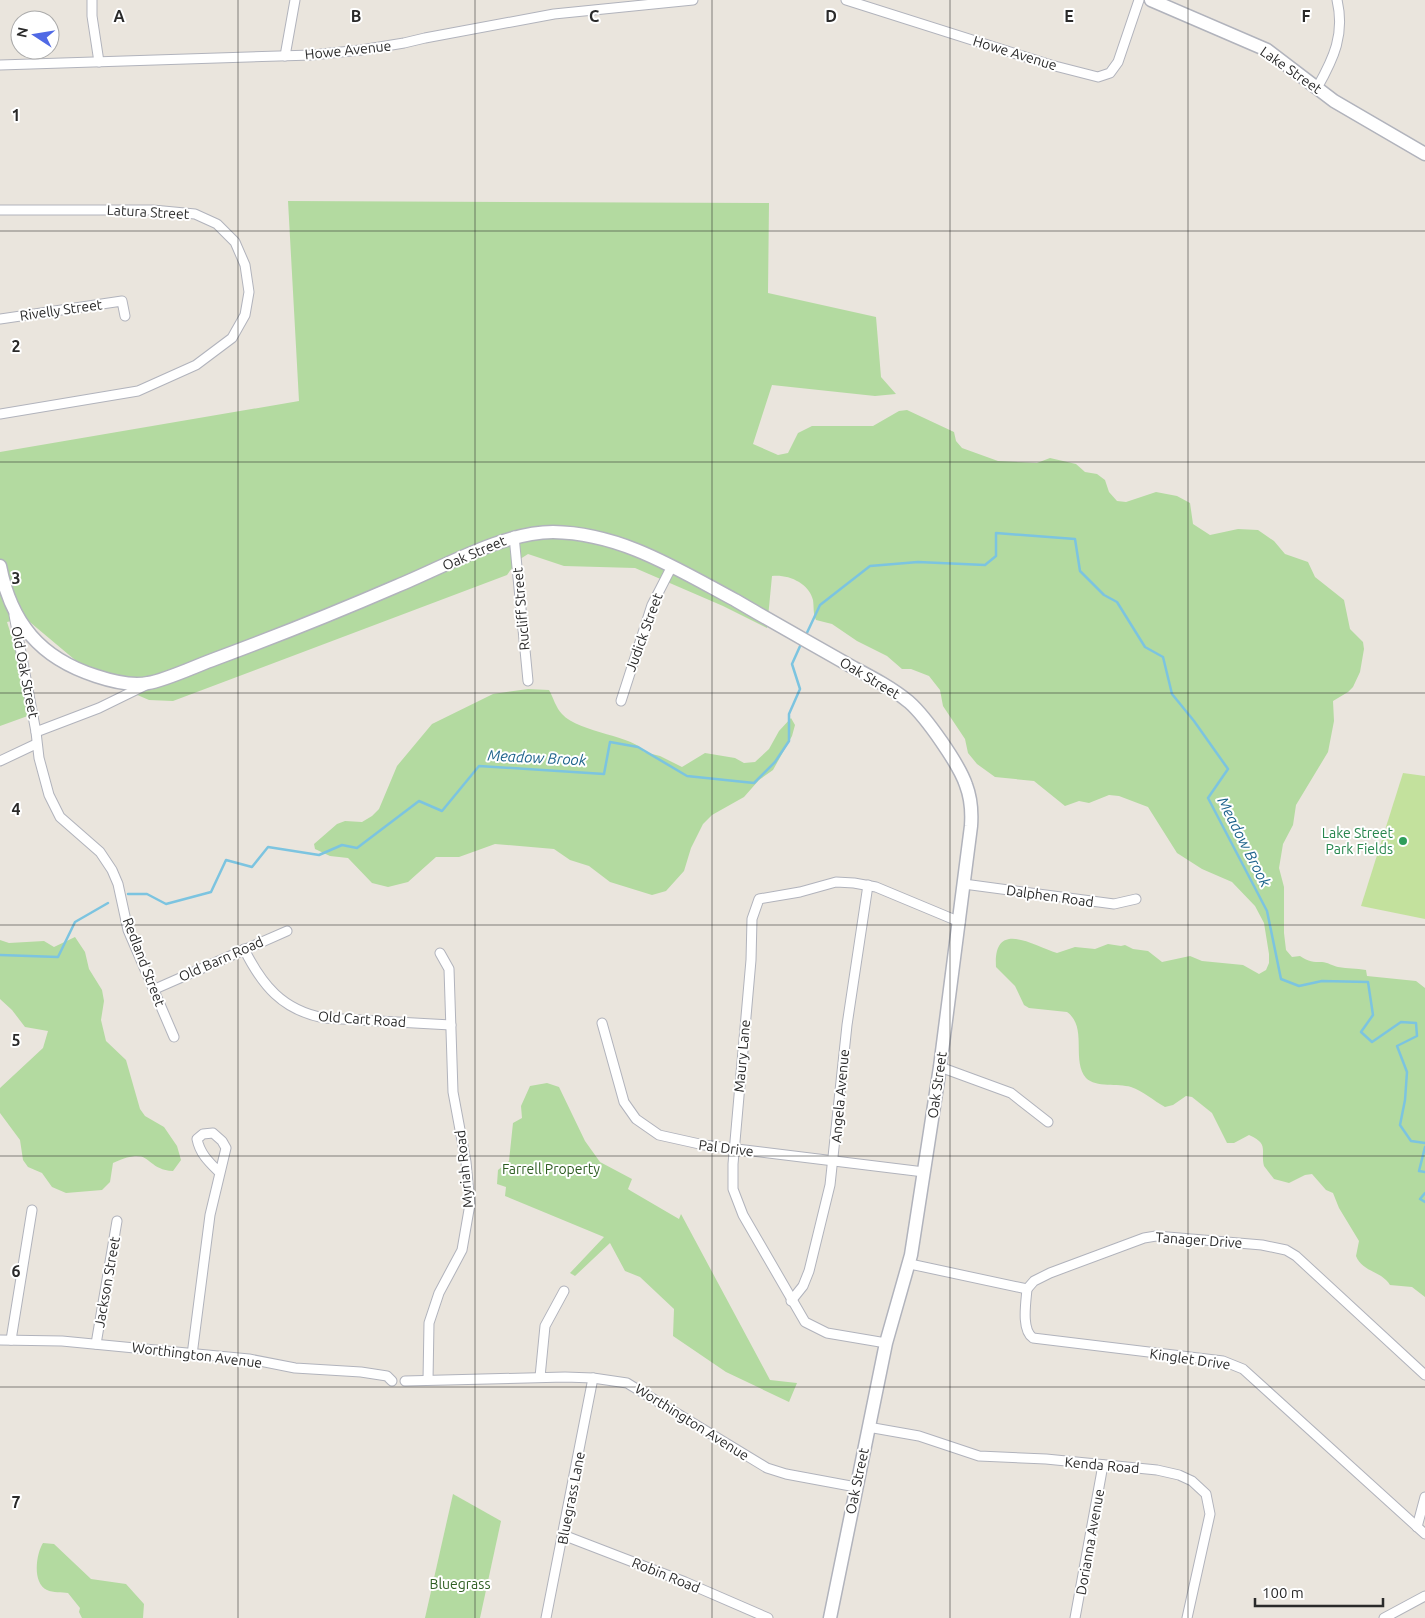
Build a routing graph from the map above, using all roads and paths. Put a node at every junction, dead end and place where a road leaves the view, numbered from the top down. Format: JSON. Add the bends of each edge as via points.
{"nodes":[{"id":1,"x":92,"y":0,"type":"edge"},
{"id":2,"x":295,"y":0,"type":"edge"},
{"id":3,"x":692,"y":0,"type":"edge"},
{"id":4,"x":846,"y":0,"type":"edge"},
{"id":5,"x":1138,"y":0,"type":"edge"},
{"id":6,"x":1151,"y":0,"type":"edge"},
{"id":7,"x":1337,"y":0,"type":"edge"},
{"id":8,"x":285,"y":56,"type":"junction"},
{"id":9,"x":99,"y":62,"type":"junction"},
{"id":10,"x":0,"y":65,"type":"edge"},
{"id":11,"x":1317,"y":88,"type":"junction"},
{"id":12,"x":1425,"y":154,"type":"edge"},
{"id":13,"x":0,"y":210,"type":"edge"},
{"id":14,"x":125,"y":316,"type":"dead end"},
{"id":15,"x":0,"y":319,"type":"edge"},
{"id":16,"x":0,"y":414,"type":"edge"},
{"id":17,"x":514,"y":536,"type":"junction"},
{"id":18,"x":0,"y":566,"type":"edge"},
{"id":19,"x":672,"y":566,"type":"junction"},
{"id":20,"x":12,"y":609,"type":"junction"},
{"id":21,"x":528,"y":681,"type":"dead end"},
{"id":22,"x":148,"y":684,"type":"junction"},
{"id":23,"x":621,"y":701,"type":"dead end"},
{"id":24,"x":36,"y":732,"type":"junction"},
{"id":25,"x":36,"y":744,"type":"junction"},
{"id":26,"x":0,"y":761,"type":"edge"},
{"id":27,"x":964,"y":884,"type":"junction"},
{"id":28,"x":868,"y":885,"type":"junction"},
{"id":29,"x":1136,"y":899,"type":"dead end"},
{"id":30,"x":960,"y":922,"type":"junction"},
{"id":31,"x":287,"y":931,"type":"dead end"},
{"id":32,"x":244,"y":949,"type":"junction"},
{"id":33,"x":440,"y":952,"type":"dead end"},
{"id":34,"x":155,"y":989,"type":"junction"},
{"id":35,"x":602,"y":1023,"type":"dead end"},
{"id":36,"x":451,"y":1025,"type":"junction"},
{"id":37,"x":174,"y":1037,"type":"dead end"},
{"id":38,"x":940,"y":1067,"type":"junction"},
{"id":39,"x":1048,"y":1122,"type":"dead end"},
{"id":40,"x":734,"y":1148,"type":"junction"},
{"id":41,"x":834,"y":1161,"type":"junction"},
{"id":42,"x":924,"y":1172,"type":"junction"},
{"id":43,"x":220,"y":1173,"type":"dead end"},
{"id":44,"x":32,"y":1210,"type":"dead end"},
{"id":45,"x":117,"y":1221,"type":"dead end"},
{"id":46,"x":910,"y":1264,"type":"junction"},
{"id":47,"x":1027,"y":1289,"type":"junction"},
{"id":48,"x":564,"y":1291,"type":"dead end"},
{"id":49,"x":791,"y":1301,"type":"junction"},
{"id":50,"x":0,"y":1340,"type":"edge"},
{"id":51,"x":11,"y":1340,"type":"junction"},
{"id":52,"x":886,"y":1343,"type":"junction"},
{"id":53,"x":96,"y":1344,"type":"junction"},
{"id":54,"x":192,"y":1355,"type":"junction"},
{"id":55,"x":1425,"y":1375,"type":"edge"},
{"id":56,"x":540,"y":1377,"type":"junction"},
{"id":57,"x":593,"y":1378,"type":"junction"},
{"id":58,"x":428,"y":1380,"type":"junction"},
{"id":59,"x":392,"y":1381,"type":"dead end"},
{"id":60,"x":405,"y":1381,"type":"dead end"},
{"id":61,"x":868,"y":1427,"type":"junction"},
{"id":62,"x":1103,"y":1465,"type":"junction"},
{"id":63,"x":856,"y":1487,"type":"junction"},
{"id":64,"x":1425,"y":1497,"type":"edge"},
{"id":65,"x":1416,"y":1527,"type":"junction"},
{"id":66,"x":1425,"y":1534,"type":"edge"},
{"id":67,"x":563,"y":1535,"type":"junction"},
{"id":68,"x":1425,"y":1596,"type":"edge"},
{"id":69,"x":546,"y":1618,"type":"edge"},
{"id":70,"x":768,"y":1618,"type":"edge"},
{"id":71,"x":830,"y":1618,"type":"edge"},
{"id":72,"x":1075,"y":1618,"type":"edge"},
{"id":73,"x":1187,"y":1618,"type":"edge"},
{"id":74,"x":1384,"y":1618,"type":"edge"}],
"edges":[{"from":1,"to":9,"type":"street"},
{"from":2,"to":8,"type":"street"},
{"from":3,"to":8,"type":"street","name":"Howe Avenue","via":[[554,14],[361,50]]},
{"from":4,"to":5,"type":"street","name":"Howe Avenue","via":[[1098,77],[1110,73],[1118,62]]},
{"from":6,"to":11,"type":"street","name":"Lake Street","via":[[1267,50]]},
{"from":7,"to":11,"type":"street","via":[[1340,18],[1338,43]]},
{"from":8,"to":9,"type":"street","name":"Howe Avenue"},
{"from":9,"to":10,"type":"street","name":"Howe Avenue"},
{"from":11,"to":12,"type":"street","name":"Lake Street"},
{"from":13,"to":16,"type":"street","name":"Latura Street","via":[[154,210],[195,214],[217,224],[235,242],[245,265],[249,292],[245,315],[232,338],[196,366],[138,391]]},
{"from":14,"to":15,"type":"street","name":"Rivelly Street","via":[[122,301]]},
{"from":17,"to":19,"type":"street","name":"Oak Street","via":[[552,532],[598,536],[626,544]]},
{"from":17,"to":21,"type":"street","name":"Rucliff Street"},
{"from":17,"to":22,"type":"street","name":"Oak Street","via":[[320,620]]},
{"from":18,"to":20,"type":"street","name":"Oak Street"},
{"from":19,"to":23,"type":"street","name":"Judick Street","via":[[649,612]]},
{"from":19,"to":27,"type":"street","name":"Oak Street","via":[[890,688],[926,720],[966,782],[971,822]]},
{"from":20,"to":22,"type":"street","name":"Oak Street","via":[[26,631],[58,660],[109,680]]},
{"from":20,"to":24,"type":"street","name":"Old Oak Street"},
{"from":22,"to":24,"type":"street","name":"Old Oak Street","via":[[91,712]]},
{"from":24,"to":25,"type":"street","name":"Redland Street"},
{"from":25,"to":26,"type":"street"},
{"from":25,"to":34,"type":"street","name":"Redland Street","via":[[44,781],[56,810],[72,829],[100,852],[116,876],[128,930]]},
{"from":27,"to":29,"type":"street","name":"Dalphen Road","via":[[1114,904]]},
{"from":27,"to":30,"type":"street","name":"Oak Street"},
{"from":28,"to":30,"type":"street","name":"Maury Lane"},
{"from":28,"to":40,"type":"street","name":"Maury Lane","via":[[836,882],[794,894],[764,896],[757,902],[752,919]]},
{"from":28,"to":41,"type":"street","name":"Angela Avenue","via":[[847,1025]]},
{"from":30,"to":38,"type":"street","name":"Oak Street"},
{"from":31,"to":32,"type":"street","name":"Old Barn Road"},
{"from":32,"to":34,"type":"street","name":"Old Barn Road"},
{"from":32,"to":36,"type":"street","name":"Old Cart Road","via":[[272,994],[297,1010],[324,1018]]},
{"from":33,"to":36,"type":"street","name":"Myriah Road","via":[[449,969]]},
{"from":34,"to":37,"type":"street","name":"Redland Street"},
{"from":35,"to":40,"type":"street","name":"Pal Drive","via":[[620,1091],[636,1119],[669,1138]]},
{"from":36,"to":58,"type":"street","name":"Myriah Road","via":[[453,1092],[470,1204],[462,1250],[430,1317]]},
{"from":38,"to":39,"type":"street","via":[[1011,1093]]},
{"from":38,"to":42,"type":"street","name":"Oak Street"},
{"from":40,"to":41,"type":"street","name":"Pal Drive"},
{"from":40,"to":49,"type":"street","name":"Maury Lane","via":[[734,1194]]},
{"from":41,"to":42,"type":"street","name":"Pal Drive"},
{"from":41,"to":49,"type":"street","name":"Angela Avenue","via":[[809,1271],[803,1286]]},
{"from":42,"to":46,"type":"street","name":"Oak Street"},
{"from":43,"to":54,"type":"street","via":[[211,1212]]},
{"from":44,"to":51,"type":"street"},
{"from":45,"to":53,"type":"street","name":"Jackson Street"},
{"from":46,"to":47,"type":"street"},
{"from":46,"to":52,"type":"street","name":"Oak Street"},
{"from":47,"to":55,"type":"street","name":"Tanager Drive","via":[[1034,1281],[1050,1273],[1150,1236],[1262,1245],[1286,1250]]},
{"from":47,"to":65,"type":"street","name":"Kinglet Drive","via":[[1026,1322],[1033,1338],[1223,1361],[1244,1369]]},
{"from":48,"to":56,"type":"street","via":[[545,1326]]},
{"from":49,"to":52,"type":"street","name":"Maury Lane","via":[[805,1322],[819,1330]]},
{"from":50,"to":51,"type":"street","name":"Worthington Avenue"},
{"from":51,"to":53,"type":"street","name":"Worthington Avenue"},
{"from":52,"to":61,"type":"street","name":"Oak Street"},
{"from":53,"to":54,"type":"street","name":"Worthington Avenue"},
{"from":54,"to":59,"type":"street","name":"Worthington Avenue","via":[[361,1372],[387,1376]]},
{"from":56,"to":57,"type":"street","name":"Worthington Avenue"},
{"from":56,"to":58,"type":"street","name":"Worthington Avenue"},
{"from":57,"to":63,"type":"street","name":"Worthington Avenue","via":[[618,1380],[637,1387],[774,1471]]},
{"from":57,"to":67,"type":"street","name":"Bluegrass Lane"},
{"from":58,"to":60,"type":"street","name":"Worthington Avenue"},
{"from":61,"to":62,"type":"street","name":"Kenda Road","via":[[911,1434],[979,1456]]},
{"from":61,"to":63,"type":"street","name":"Oak Street"},
{"from":62,"to":72,"type":"street","name":"Dorianna Avenue"},
{"from":62,"to":73,"type":"street","name":"Kenda Road","via":[[1174,1473],[1192,1481],[1206,1494],[1209,1525]]},
{"from":63,"to":71,"type":"street","name":"Oak Street"},
{"from":64,"to":65,"type":"street"},
{"from":65,"to":66,"type":"street","name":"Kinglet Drive"},
{"from":67,"to":69,"type":"street","name":"Bluegrass Lane"},
{"from":67,"to":70,"type":"street","name":"Robin Road"},
{"from":68,"to":74,"type":"street"}]}
